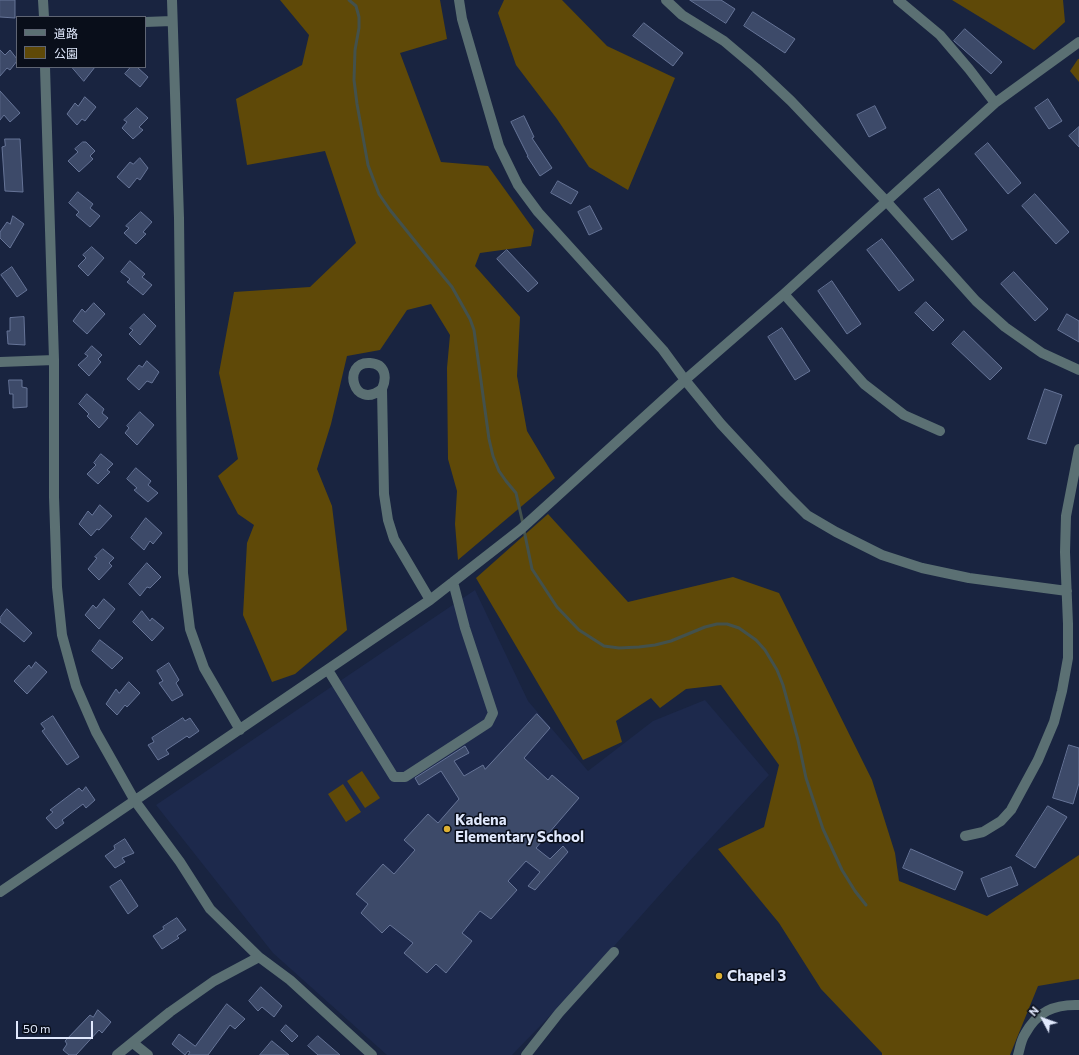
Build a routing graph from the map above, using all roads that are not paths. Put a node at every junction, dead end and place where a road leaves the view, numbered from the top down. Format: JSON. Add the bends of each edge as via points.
{"nodes":[{"id":1,"x":43,"y":0,"type":"edge"},
{"id":2,"x":172,"y":0,"type":"edge"},
{"id":3,"x":459,"y":0,"type":"edge"},
{"id":4,"x":666,"y":0,"type":"edge"},
{"id":5,"x":898,"y":0,"type":"edge"},
{"id":6,"x":44,"y":16,"type":"edge"},
{"id":7,"x":172,"y":21,"type":"junction"},
{"id":8,"x":146,"y":22,"type":"edge"},
{"id":9,"x":1079,"y":42,"type":"edge"},
{"id":10,"x":45,"y":68,"type":"edge"},
{"id":11,"x":996,"y":103,"type":"junction"},
{"id":12,"x":887,"y":202,"type":"junction"},
{"id":13,"x":784,"y":294,"type":"junction"},
{"id":14,"x":54,"y":360,"type":"junction"},
{"id":15,"x":0,"y":362,"type":"edge"},
{"id":16,"x":1079,"y":370,"type":"edge"},
{"id":17,"x":685,"y":380,"type":"junction"},
{"id":18,"x":382,"y":389,"type":"dead end"},
{"id":19,"x":940,"y":431,"type":"dead end"},
{"id":20,"x":1079,"y":449,"type":"edge"},
{"id":21,"x":453,"y":582,"type":"junction"},
{"id":22,"x":1067,"y":591,"type":"junction"},
{"id":23,"x":430,"y":600,"type":"junction"},
{"id":24,"x":328,"y":670,"type":"junction"},
{"id":25,"x":240,"y":730,"type":"junction"},
{"id":26,"x":135,"y":801,"type":"junction"},
{"id":27,"x":965,"y":836,"type":"dead end"},
{"id":28,"x":0,"y":892,"type":"edge"},
{"id":29,"x":614,"y":952,"type":"dead end"},
{"id":30,"x":259,"y":957,"type":"junction"},
{"id":31,"x":1079,"y":1004,"type":"edge"},
{"id":32,"x":133,"y":1043,"type":"junction"},
{"id":33,"x":117,"y":1055,"type":"edge"},
{"id":34,"x":148,"y":1055,"type":"edge"},
{"id":35,"x":372,"y":1055,"type":"edge"},
{"id":36,"x":526,"y":1055,"type":"edge"},
{"id":37,"x":1018,"y":1055,"type":"edge"}],
"edges":[{"from":1,"to":6,"type":"lane"},
{"from":2,"to":7,"type":"lane"},
{"from":3,"to":17,"type":"lane","via":[[462,19],[499,146],[518,185],[538,212],[663,350]]},
{"from":4,"to":12,"type":"lane","via":[[682,15],[724,41],[756,68]]},
{"from":5,"to":11,"type":"lane","via":[[940,34]]},
{"from":7,"to":8,"type":"lane"},
{"from":7,"to":25,"type":"lane","via":[[179,218],[183,573],[190,629],[204,668]]},
{"from":9,"to":11,"type":"lane"},
{"from":10,"to":14,"type":"lane"},
{"from":11,"to":12,"type":"lane"},
{"from":12,"to":13,"type":"lane"},
{"from":12,"to":16,"type":"lane","via":[[976,302],[1005,327],[1042,353]]},
{"from":13,"to":17,"type":"lane"},
{"from":13,"to":19,"type":"lane","via":[[864,384],[904,415]]},
{"from":14,"to":15,"type":"lane"},
{"from":14,"to":26,"type":"lane","via":[[53,440],[57,587],[62,635],[76,686],[96,732]]},
{"from":17,"to":21,"type":"lane","via":[[521,529]]},
{"from":17,"to":22,"type":"lane","via":[[721,424],[785,493],[807,515],[836,532],[882,555],[922,568],[969,578]]},
{"from":18,"to":23,"type":"lane","via":[[384,494],[388,520],[394,538]]},
{"from":20,"to":22,"type":"lane","via":[[1066,516]]},
{"from":21,"to":23,"type":"lane"},
{"from":21,"to":24,"type":"lane","via":[[493,713],[488,723],[405,778],[394,777]]},
{"from":22,"to":27,"type":"lane","via":[[1068,658],[1054,722],[1038,760],[1011,810],[1001,822],[983,832]]},
{"from":23,"to":24,"type":"lane"},
{"from":24,"to":25,"type":"lane"},
{"from":25,"to":26,"type":"lane"},
{"from":26,"to":28,"type":"lane"},
{"from":26,"to":30,"type":"lane","via":[[180,862],[210,909]]},
{"from":29,"to":36,"type":"lane","via":[[559,1013]]},
{"from":30,"to":32,"type":"lane","via":[[214,981],[170,1012]]},
{"from":30,"to":35,"type":"lane","via":[[290,980]]},
{"from":31,"to":37,"type":"lane","via":[[1056,1006],[1044,1012],[1024,1035]]},
{"from":32,"to":33,"type":"lane"},
{"from":32,"to":34,"type":"lane"}]}
